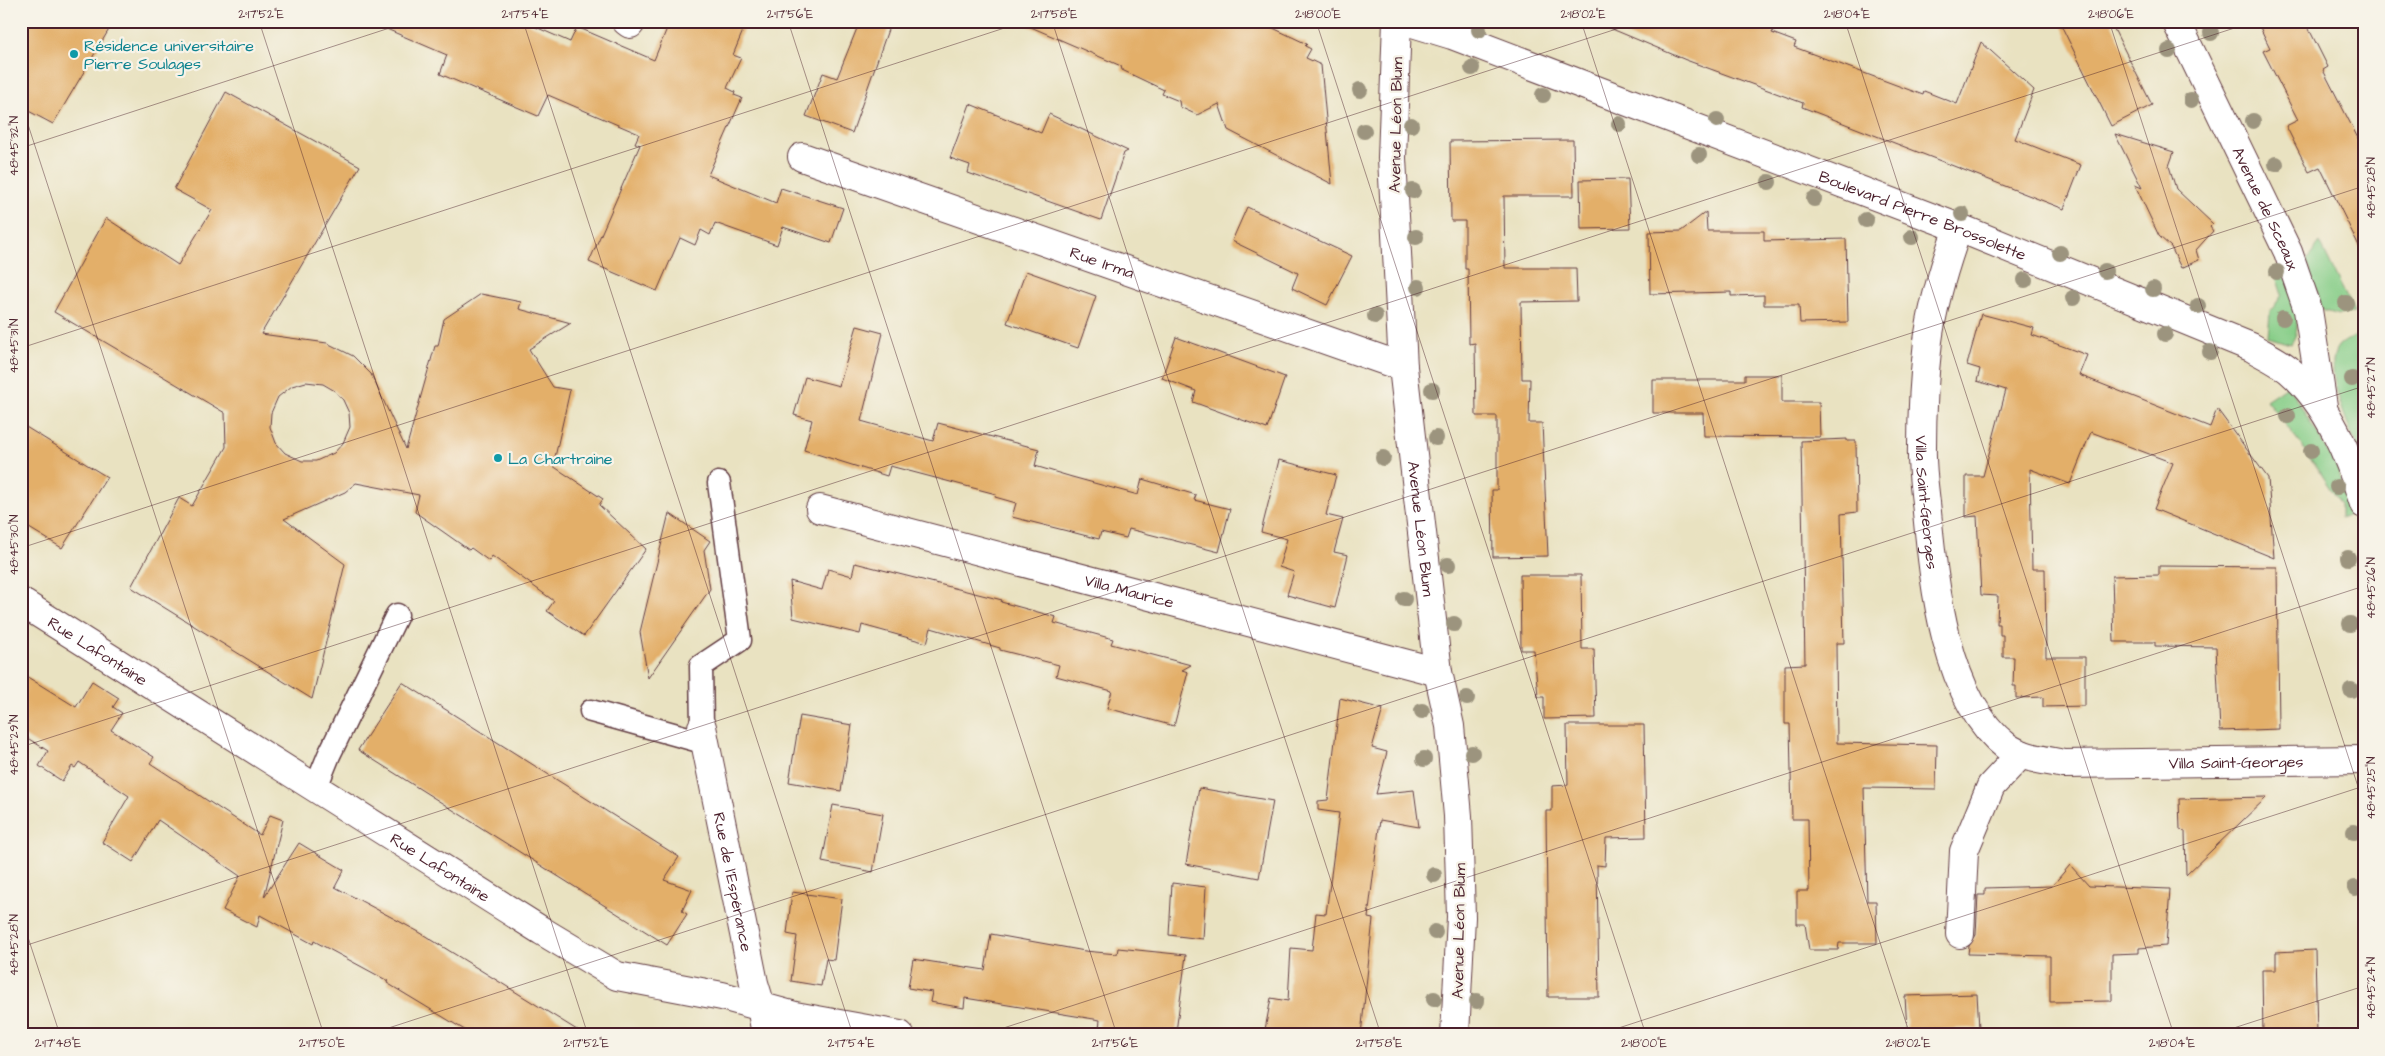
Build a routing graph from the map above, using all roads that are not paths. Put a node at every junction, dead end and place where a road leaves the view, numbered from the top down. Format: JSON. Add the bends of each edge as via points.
{"nodes":[{"id":1,"x":1397,"y":21,"type":"edge"},
{"id":2,"x":1406,"y":21,"type":"edge"},
{"id":3,"x":2176,"y":21,"type":"edge"},
{"id":4,"x":802,"y":157,"type":"dead end"},
{"id":5,"x":1958,"y":228,"type":"junction"},
{"id":6,"x":1403,"y":367,"type":"junction"},
{"id":7,"x":2323,"y":406,"type":"junction"},
{"id":8,"x":718,"y":483,"type":"dead end"},
{"id":9,"x":2364,"y":504,"type":"edge"},
{"id":10,"x":820,"y":509,"type":"dead end"},
{"id":11,"x":21,"y":602,"type":"edge"},
{"id":12,"x":397,"y":615,"type":"dead end"},
{"id":13,"x":1438,"y":672,"type":"junction"},
{"id":14,"x":592,"y":711,"type":"dead end"},
{"id":15,"x":704,"y":735,"type":"junction"},
{"id":16,"x":2021,"y":754,"type":"junction"},
{"id":17,"x":2364,"y":760,"type":"edge"},
{"id":18,"x":316,"y":787,"type":"junction"},
{"id":19,"x":1960,"y":934,"type":"dead end"},
{"id":20,"x":761,"y":1006,"type":"junction"},
{"id":21,"x":766,"y":1035,"type":"edge"},
{"id":22,"x":900,"y":1035,"type":"edge"},
{"id":23,"x":1455,"y":1035,"type":"edge"}],
"edges":[{"from":1,"to":6,"type":"street","name":"Avenue Léon Blum","via":[[1392,158]]},
{"from":2,"to":5,"type":"street","name":"Boulevard Pierre Brossolette","via":[[1452,34]]},
{"from":3,"to":7,"type":"street","name":"Avenue de Sceaux","via":[[2288,252],[2308,310]]},
{"from":4,"to":6,"type":"street","name":"Rue Irma"},
{"from":5,"to":7,"type":"street","name":"Boulevard Pierre Brossolette","via":[[2251,347],[2290,370]]},
{"from":5,"to":16,"type":"street","name":"Villa Saint-Georges","via":[[1928,340],[1922,449],[1933,568],[1945,636],[1968,696],[1988,728],[2008,747]]},
{"from":6,"to":13,"type":"street","name":"Avenue Léon Blum"},
{"from":7,"to":9,"type":"street","name":"Boulevard Pierre Brossolette","via":[[2352,466]]},
{"from":8,"to":15,"type":"lane","via":[[740,640],[701,666]]},
{"from":10,"to":13,"type":"street","name":"Villa Maurice"},
{"from":11,"to":18,"type":"street","name":"Rue Lafontaine"},
{"from":12,"to":18,"type":"lane"},
{"from":13,"to":23,"type":"street","name":"Avenue Léon Blum","via":[[1450,726],[1458,816],[1461,917]]},
{"from":14,"to":15,"type":"lane"},
{"from":15,"to":20,"type":"street","name":"Rue de l'Espérance"},
{"from":16,"to":17,"type":"street","name":"Villa Saint-Georges","via":[[2064,764]]},
{"from":16,"to":19,"type":"street","via":[[1991,786],[1964,851]]},
{"from":18,"to":20,"type":"street","name":"Rue Lafontaine","via":[[617,976]]},
{"from":20,"to":21,"type":"street","name":"Rue de l'Espérance"},
{"from":20,"to":22,"type":"street","name":"Rue Lafontaine","via":[[796,1016]]}]}
